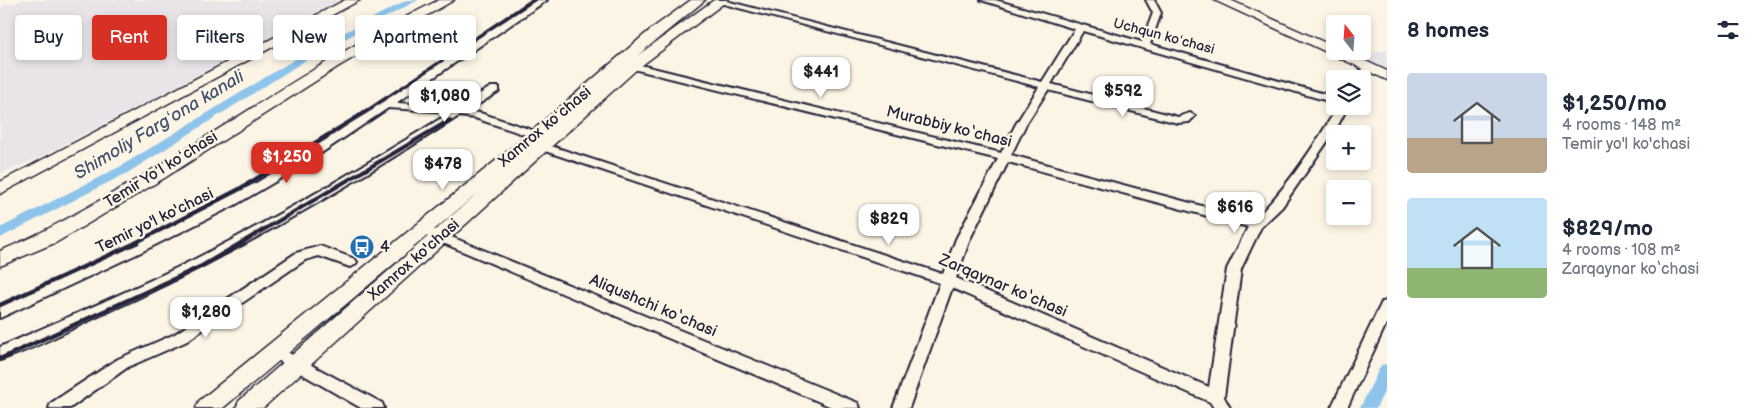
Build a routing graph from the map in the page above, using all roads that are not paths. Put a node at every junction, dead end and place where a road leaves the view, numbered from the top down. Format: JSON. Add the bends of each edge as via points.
{"nodes":[{"id":1,"x":354,"y":0,"type":"edge"},
{"id":2,"x":448,"y":0,"type":"edge"},
{"id":3,"x":543,"y":0,"type":"edge"},
{"id":4,"x":699,"y":0,"type":"edge"},
{"id":5,"x":985,"y":0,"type":"edge"},
{"id":6,"x":1150,"y":0,"type":"edge"},
{"id":7,"x":1220,"y":0,"type":"edge"},
{"id":8,"x":721,"y":1,"type":"edge"},
{"id":9,"x":1080,"y":27,"type":"junction"},
{"id":10,"x":1144,"y":46,"type":"junction"},
{"id":11,"x":632,"y":66,"type":"junction"},
{"id":12,"x":1369,"y":68,"type":"joint"},
{"id":13,"x":1387,"y":76,"type":"edge"},
{"id":14,"x":1045,"y":85,"type":"junction"},
{"id":15,"x":495,"y":89,"type":"dead end"},
{"id":16,"x":1326,"y":97,"type":"edge"},
{"id":17,"x":383,"y":105,"type":"junction"},
{"id":18,"x":457,"y":113,"type":"junction"},
{"id":19,"x":1338,"y":115,"type":"edge"},
{"id":20,"x":1190,"y":116,"type":"dead end"},
{"id":21,"x":540,"y":141,"type":"junction"},
{"id":22,"x":1004,"y":157,"type":"junction"},
{"id":23,"x":0,"y":189,"type":"edge"},
{"id":24,"x":1256,"y":225,"type":"junction"},
{"id":25,"x":422,"y":229,"type":"junction"},
{"id":26,"x":440,"y":236,"type":"junction"},
{"id":27,"x":0,"y":260,"type":"edge"},
{"id":28,"x":350,"y":262,"type":"dead end"},
{"id":29,"x":947,"y":280,"type":"junction"},
{"id":30,"x":1387,"y":306,"type":"edge"},
{"id":31,"x":0,"y":312,"type":"edge"},
{"id":32,"x":274,"y":351,"type":"junction"},
{"id":33,"x":0,"y":354,"type":"edge"},
{"id":34,"x":296,"y":363,"type":"junction"},
{"id":35,"x":1219,"y":402,"type":"edge"},
{"id":36,"x":57,"y":408,"type":"edge"},
{"id":37,"x":206,"y":408,"type":"edge"},
{"id":38,"x":247,"y":408,"type":"edge"},
{"id":39,"x":376,"y":408,"type":"edge"},
{"id":40,"x":852,"y":408,"type":"edge"},
{"id":41,"x":901,"y":408,"type":"edge"},
{"id":42,"x":1339,"y":408,"type":"edge"}],
"edges":[{"from":1,"to":23,"type":"main road"},
{"from":2,"to":27,"type":"main road","name":"Temir Yoʻl koʻchasi","via":[[340,58],[160,173],[50,238]]},
{"from":3,"to":17,"type":"street","name":"Temir yo'l ko'chasi"},
{"from":4,"to":21,"type":"main road","name":"Xamrox koʻchasi","via":[[630,54]]},
{"from":5,"to":9,"type":"street","name":"Uchqun koʻchasi"},
{"from":6,"to":10,"type":"street","via":[[1157,13]]},
{"from":7,"to":12,"type":"main road"},
{"from":8,"to":11,"type":"main road","name":"Xamrox ko'chasi"},
{"from":8,"to":14,"type":"street"},
{"from":9,"to":10,"type":"street","name":"Uchqun koʻchasi"},
{"from":9,"to":14,"type":"street"},
{"from":10,"to":16,"type":"street","name":"Uchqun koʻchasi"},
{"from":11,"to":21,"type":"main road","name":"Xamrox ko'chasi"},
{"from":11,"to":22,"type":"street","name":"Murabbiy ko‘chasi"},
{"from":12,"to":13,"type":"main road"},
{"from":14,"to":20,"type":"street","via":[[1182,121]]},
{"from":14,"to":22,"type":"street"},
{"from":15,"to":18,"type":"street"},
{"from":17,"to":18,"type":"street","name":"Zarqaynar ko‘chasi","via":[[435,108]]},
{"from":17,"to":31,"type":"street","name":"Temir yo'l ko'chasi","via":[[324,147],[231,202]]},
{"from":18,"to":21,"type":"street","name":"Zarqaynar ko‘chasi","via":[[476,116]]},
{"from":18,"to":33,"type":"street","via":[[266,227],[112,305]]},
{"from":19,"to":24,"type":"street","via":[[1278,204]]},
{"from":21,"to":25,"type":"main road","name":"Xamrox koʻchasi"},
{"from":21,"to":26,"type":"main road","name":"Xamrox ko'chasi"},
{"from":21,"to":29,"type":"street","name":"Zarqaynar ko‘chasi"},
{"from":22,"to":24,"type":"street","name":"Murabbiy ko‘chasi"},
{"from":22,"to":29,"type":"street","via":[[963,239]]},
{"from":24,"to":35,"type":"street","via":[[1234,269]]},
{"from":25,"to":26,"type":"street","name":"Aliqushchi ko‘chasi"},
{"from":25,"to":32,"type":"main road","name":"Xamrox koʻchasi"},
{"from":26,"to":34,"type":"main road","name":"Xamrox ko'chasi"},
{"from":26,"to":40,"type":"street","name":"Aliqushchi ko‘chasi"},
{"from":28,"to":36,"type":"street","via":[[320,252],[301,256],[180,338],[123,363]]},
{"from":29,"to":35,"type":"street","name":"Zarqaynar ko‘chasi"},
{"from":29,"to":41,"type":"street"},
{"from":30,"to":42,"type":"street"},
{"from":32,"to":34,"type":"street"},
{"from":32,"to":37,"type":"main road","name":"Xamrox koʻchasi"},
{"from":34,"to":38,"type":"main road","name":"Xamrox ko'chasi"},
{"from":34,"to":39,"type":"street"}]}
